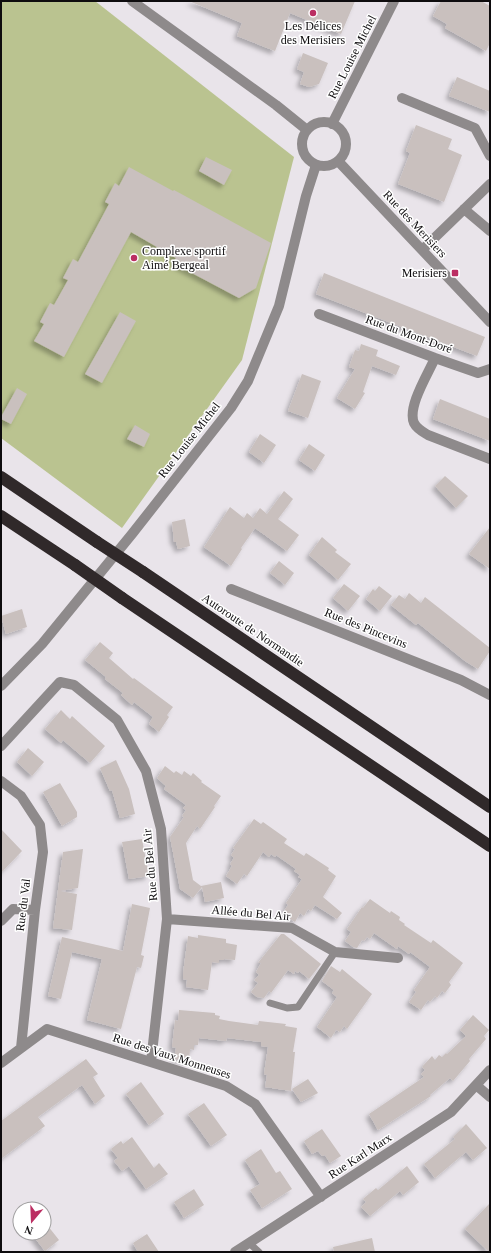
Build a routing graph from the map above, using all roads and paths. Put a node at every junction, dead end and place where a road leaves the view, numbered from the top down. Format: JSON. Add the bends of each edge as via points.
{"nodes":[{"id":1,"x":132,"y":1,"type":"edge"},
{"id":2,"x":394,"y":1,"type":"edge"},
{"id":3,"x":402,"y":98,"type":"dead end"},
{"id":4,"x":332,"y":124,"type":"junction"},
{"id":5,"x":308,"y":130,"type":"junction"},
{"id":6,"x":490,"y":156,"type":"edge"},
{"id":7,"x":338,"y":161,"type":"junction"},
{"id":8,"x":316,"y":165,"type":"junction"},
{"id":9,"x":490,"y":184,"type":"edge"},
{"id":10,"x":464,"y":209,"type":"junction"},
{"id":11,"x":490,"y":231,"type":"edge"},
{"id":12,"x":422,"y":250,"type":"junction"},
{"id":13,"x":319,"y":314,"type":"dead end"},
{"id":14,"x":490,"y":322,"type":"edge"},
{"id":15,"x":435,"y":358,"type":"junction"},
{"id":16,"x":490,"y":369,"type":"edge"},
{"id":17,"x":490,"y":459,"type":"edge"},
{"id":18,"x":1,"y":477,"type":"edge"},
{"id":19,"x":1,"y":516,"type":"edge"},
{"id":20,"x":231,"y":589,"type":"dead end"},
{"id":21,"x":3,"y":680,"type":"edge"},
{"id":22,"x":490,"y":695,"type":"edge"},
{"id":23,"x":1,"y":746,"type":"edge"},
{"id":24,"x":1,"y":781,"type":"edge"},
{"id":25,"x":490,"y":807,"type":"edge"},
{"id":26,"x":490,"y":846,"type":"edge"},
{"id":27,"x":35,"y":910,"type":"junction"},
{"id":28,"x":167,"y":920,"type":"junction"},
{"id":29,"x":1,"y":922,"type":"edge"},
{"id":30,"x":335,"y":952,"type":"junction"},
{"id":31,"x":398,"y":958,"type":"dead end"},
{"id":32,"x":270,"y":1003,"type":"dead end"},
{"id":33,"x":21,"y":1048,"type":"junction"},
{"id":34,"x":151,"y":1062,"type":"junction"},
{"id":35,"x":1,"y":1063,"type":"edge"},
{"id":36,"x":490,"y":1070,"type":"edge"},
{"id":37,"x":476,"y":1085,"type":"junction"},
{"id":38,"x":490,"y":1097,"type":"edge"},
{"id":39,"x":321,"y":1197,"type":"junction"},
{"id":40,"x":249,"y":1243,"type":"junction"},
{"id":41,"x":235,"y":1252,"type":"edge"},
{"id":42,"x":259,"y":1252,"type":"edge"}],
"edges":[{"from":1,"to":5,"type":"street"},
{"from":2,"to":4,"type":"street","name":"Rue Louise Michel"},
{"from":3,"to":6,"type":"street","via":[[475,128]]},
{"from":4,"to":5,"type":"street","via":[[319,123]]},
{"from":4,"to":7,"type":"street","via":[[338,127],[345,138],[345,151]]},
{"from":5,"to":8,"type":"street","via":[[303,139],[303,150],[308,159]]},
{"from":7,"to":8,"type":"street","via":[[325,166]]},
{"from":7,"to":12,"type":"street","name":"Rue des Merisiers"},
{"from":8,"to":21,"type":"street","name":"Rue Louise Michel","via":[[279,306],[248,381],[231,408],[42,644]]},
{"from":9,"to":10,"type":"street"},
{"from":10,"to":11,"type":"street"},
{"from":10,"to":12,"type":"street"},
{"from":12,"to":14,"type":"street","name":"Rue des Merisiers"},
{"from":13,"to":15,"type":"street","name":"Rue du Mont-Doré"},
{"from":15,"to":16,"type":"street","name":"Rue du Mont-Doré","via":[[478,373]]},
{"from":15,"to":17,"type":"street","via":[[412,411],[414,423],[419,430],[428,435]]},
{"from":18,"to":25,"type":"highway","name":"Autoroute de Normandie","bridge":true},
{"from":19,"to":26,"type":"highway","bridge":true},
{"from":20,"to":22,"type":"street","name":"Rue des Pincevins","via":[[461,680]]},
{"from":23,"to":28,"type":"street","name":"Rue du Bel Air","via":[[60,682],[74,685],[117,720],[146,771],[161,829]]},
{"from":24,"to":27,"type":"street","name":"Rue du Val","via":[[21,796],[40,825],[43,852]]},
{"from":27,"to":29,"type":"street","via":[[13,909]]},
{"from":27,"to":33,"type":"street","name":"Rue du Val"},
{"from":28,"to":30,"type":"street","name":"Allée du Bel Air","via":[[292,928]]},
{"from":28,"to":34,"type":"street","name":"Rue du Bel Air"},
{"from":30,"to":31,"type":"street","name":"Allée du Bel Air"},
{"from":30,"to":32,"type":"lane","via":[[298,1007],[287,1008]]},
{"from":33,"to":34,"type":"street","name":"Rue des Vaux Monneuses","via":[[47,1029]]},
{"from":33,"to":35,"type":"street","name":"Rue des Vaux Monneuses"},
{"from":34,"to":39,"type":"street","name":"Rue des Vaux Monneuses","via":[[226,1086],[255,1104]]},
{"from":36,"to":37,"type":"street","name":"Rue Karl Marx"},
{"from":37,"to":38,"type":"street"},
{"from":37,"to":39,"type":"street","name":"Rue Karl Marx","via":[[451,1112]]},
{"from":39,"to":40,"type":"street","name":"Rue Karl Marx"},
{"from":40,"to":41,"type":"street","name":"Rue Karl Marx"},
{"from":40,"to":42,"type":"lane"}]}
